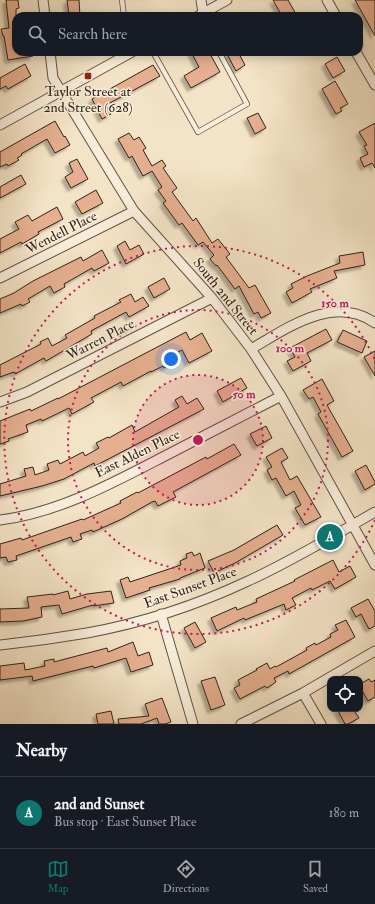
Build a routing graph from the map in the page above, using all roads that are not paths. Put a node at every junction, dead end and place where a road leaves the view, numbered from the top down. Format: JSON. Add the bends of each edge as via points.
{"nodes":[{"id":1,"x":44,"y":0,"type":"edge"},
{"id":2,"x":122,"y":0,"type":"edge"},
{"id":3,"x":201,"y":0,"type":"edge"},
{"id":4,"x":227,"y":0,"type":"edge"},
{"id":5,"x":327,"y":0,"type":"edge"},
{"id":6,"x":45,"y":12,"type":"edge"},
{"id":7,"x":124,"y":12,"type":"edge"},
{"id":8,"x":199,"y":12,"type":"edge"},
{"id":9,"x":205,"y":12,"type":"edge"},
{"id":10,"x":334,"y":12,"type":"edge"},
{"id":11,"x":50,"y":56,"type":"edge"},
{"id":12,"x":124,"y":56,"type":"edge"},
{"id":13,"x":155,"y":56,"type":"edge"},
{"id":14,"x":220,"y":56,"type":"edge"},
{"id":15,"x":358,"y":56,"type":"edge"},
{"id":16,"x":375,"y":85,"type":"edge"},
{"id":17,"x":61,"y":91,"type":"junction"},
{"id":18,"x":0,"y":125,"type":"edge"},
{"id":19,"x":134,"y":211,"type":"junction"},
{"id":20,"x":0,"y":278,"type":"edge"},
{"id":21,"x":212,"y":298,"type":"junction"},
{"id":22,"x":375,"y":323,"type":"edge"},
{"id":23,"x":251,"y":349,"type":"junction"},
{"id":24,"x":281,"y":396,"type":"junction"},
{"id":25,"x":0,"y":402,"type":"edge"},
{"id":26,"x":375,"y":512,"type":"edge"},
{"id":27,"x":0,"y":520,"type":"edge"},
{"id":28,"x":352,"y":525,"type":"junction"},
{"id":29,"x":375,"y":565,"type":"edge"},
{"id":30,"x":161,"y":614,"type":"junction"},
{"id":31,"x":0,"y":645,"type":"edge"},
{"id":32,"x":375,"y":651,"type":"edge"},
{"id":33,"x":303,"y":692,"type":"junction"},
{"id":34,"x":193,"y":724,"type":"edge"},
{"id":35,"x":241,"y":724,"type":"edge"},
{"id":36,"x":321,"y":724,"type":"edge"}],
"edges":[{"from":1,"to":6,"type":"street"},
{"from":2,"to":7,"type":"lane"},
{"from":3,"to":8,"type":"street"},
{"from":4,"to":9,"type":"street"},
{"from":5,"to":10,"type":"street"},
{"from":11,"to":17,"type":"street","name":"South 2nd Street","via":[[53,78]]},
{"from":12,"to":17,"type":"street"},
{"from":13,"to":14,"type":"lane","via":[[198,132],[247,104]]},
{"from":15,"to":16,"type":"street"},
{"from":17,"to":18,"type":"street"},
{"from":17,"to":19,"type":"street","name":"South 2nd Street"},
{"from":19,"to":20,"type":"street","name":"Wendell Place"},
{"from":19,"to":21,"type":"street","name":"South 2nd Street"},
{"from":21,"to":23,"type":"street","name":"South 2nd Street"},
{"from":21,"to":25,"type":"street","name":"Warren Place","via":[[27,392]]},
{"from":22,"to":23,"type":"street","via":[[350,312],[326,312],[315,315]]},
{"from":23,"to":24,"type":"street","name":"South 2nd Street"},
{"from":24,"to":27,"type":"street","name":"East Alden Place","via":[[126,476],[71,501]]},
{"from":24,"to":28,"type":"street","name":"South 2nd Street"},
{"from":26,"to":28,"type":"street","name":"East Sunset Place"},
{"from":28,"to":29,"type":"street","name":"South 2nd Street"},
{"from":28,"to":30,"type":"street","name":"East Sunset Place","via":[[248,581],[188,606]]},
{"from":30,"to":31,"type":"street","name":"East Sunset Place","via":[[88,633]]},
{"from":30,"to":34,"type":"street"},
{"from":32,"to":33,"type":"street"},
{"from":33,"to":35,"type":"street"},
{"from":33,"to":36,"type":"street"}]}
